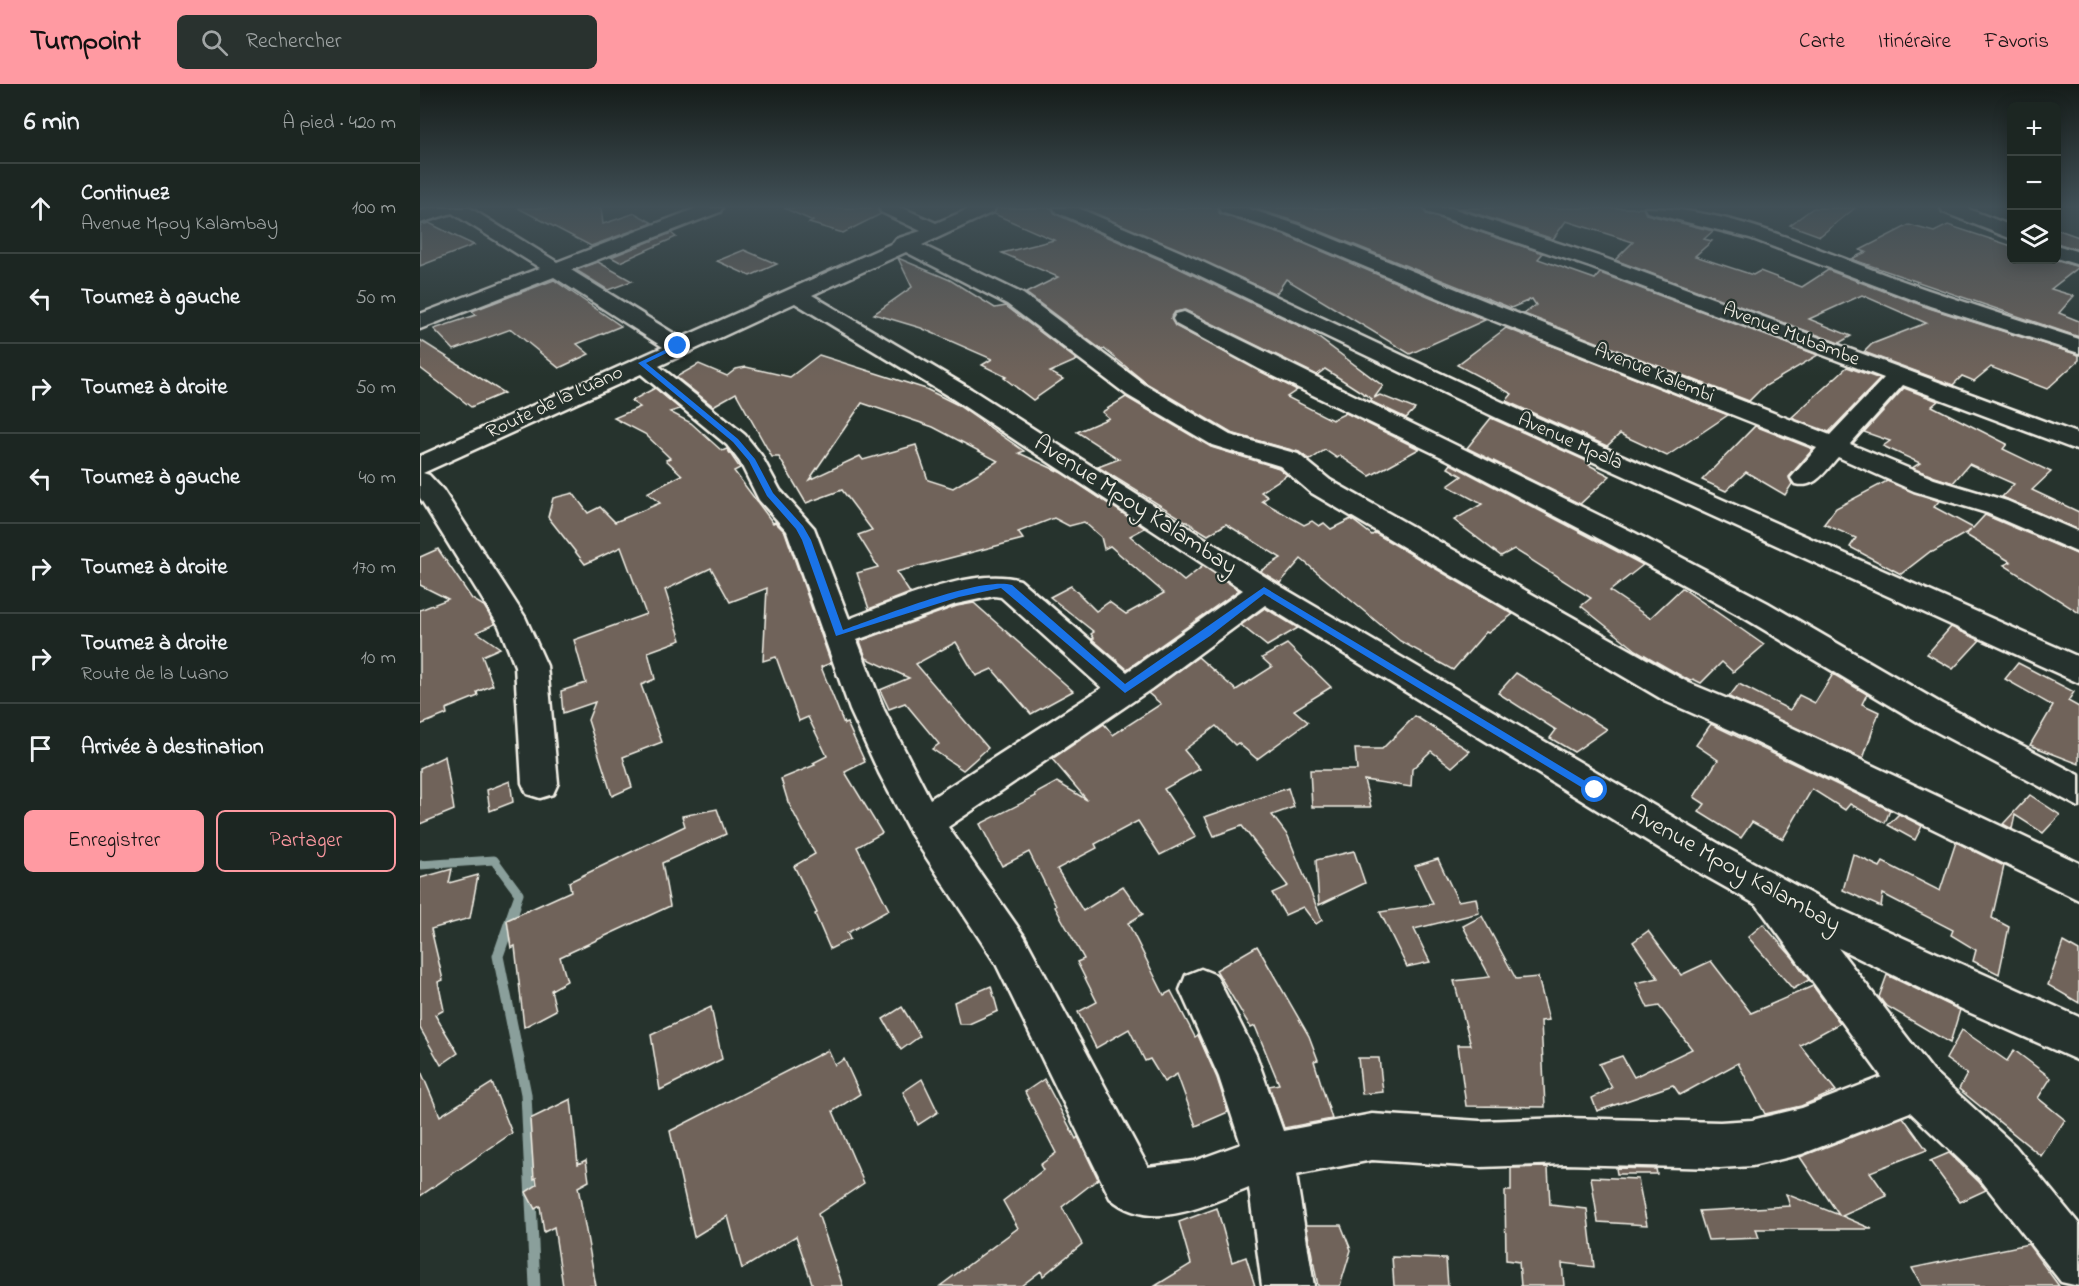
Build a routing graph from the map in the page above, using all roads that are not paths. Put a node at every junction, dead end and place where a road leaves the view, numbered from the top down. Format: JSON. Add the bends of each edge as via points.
{"nodes":[{"id":1,"x":548,"y":264,"type":"edge"},
{"id":2,"x":564,"y":264,"type":"edge"},
{"id":3,"x":858,"y":264,"type":"edge"},
{"id":4,"x":946,"y":264,"type":"edge"},
{"id":5,"x":1191,"y":264,"type":"edge"},
{"id":6,"x":1376,"y":264,"type":"edge"},
{"id":7,"x":1606,"y":264,"type":"edge"},
{"id":8,"x":1837,"y":264,"type":"edge"},
{"id":9,"x":554,"y":268,"type":"junction"},
{"id":10,"x":795,"y":294,"type":"junction"},
{"id":11,"x":1184,"y":319,"type":"dead end"},
{"id":12,"x":420,"y":322,"type":"edge"},
{"id":13,"x":678,"y":346,"type":"junction"},
{"id":14,"x":2079,"y":346,"type":"edge"},
{"id":15,"x":641,"y":363,"type":"junction"},
{"id":16,"x":1898,"y":377,"type":"junction"},
{"id":17,"x":2079,"y":443,"type":"edge"},
{"id":18,"x":1834,"y":446,"type":"junction"},
{"id":19,"x":420,"y":466,"type":"edge"},
{"id":20,"x":1803,"y":478,"type":"dead end"},
{"id":21,"x":420,"y":481,"type":"edge"},
{"id":22,"x":2079,"y":543,"type":"edge"},
{"id":23,"x":1264,"y":590,"type":"junction"},
{"id":24,"x":840,"y":634,"type":"junction"},
{"id":25,"x":2079,"y":670,"type":"edge"},
{"id":26,"x":1125,"y":689,"type":"junction"},
{"id":27,"x":540,"y":783,"type":"dead end"},
{"id":28,"x":2079,"y":792,"type":"edge"},
{"id":29,"x":924,"y":823,"type":"junction"},
{"id":30,"x":2079,"y":882,"type":"edge"},
{"id":31,"x":1770,"y":891,"type":"junction"},
{"id":32,"x":1201,"y":990,"type":"dead end"},
{"id":33,"x":2079,"y":1039,"type":"edge"},
{"id":34,"x":1917,"y":1087,"type":"junction"},
{"id":35,"x":1269,"y":1157,"type":"junction"},
{"id":36,"x":2079,"y":1264,"type":"edge"},
{"id":37,"x":1288,"y":1286,"type":"edge"}],
"edges":[{"from":1,"to":9,"type":"street"},
{"from":2,"to":9,"type":"street"},
{"from":3,"to":10,"type":"street","name":"Route de la Luano"},
{"from":4,"to":30,"type":"street","via":[[1015,298],[1136,390],[1221,440],[1288,460],[1320,486],[1645,675]]},
{"from":5,"to":25,"type":"street","name":"Avenue Mpala","via":[[1506,413]]},
{"from":6,"to":18,"type":"street","name":"Avenue Kalembi"},
{"from":7,"to":16,"type":"street","name":"Avenue Mubambe"},
{"from":8,"to":14,"type":"street"},
{"from":9,"to":12,"type":"street"},
{"from":9,"to":13,"type":"street"},
{"from":10,"to":13,"type":"street","name":"Route de la Luano"},
{"from":10,"to":23,"type":"street","name":"Avenue Mpoy Kalambay","via":[[962,394]]},
{"from":11,"to":28,"type":"street","via":[[1267,364],[1457,454],[1625,540],[1757,611],[1930,713]]},
{"from":13,"to":15,"type":"street","name":"Route de la Luano"},
{"from":15,"to":19,"type":"street","name":"Route de la Luano"},
{"from":15,"to":24,"type":"street","via":[[736,440],[752,460],[769,494],[807,540]]},
{"from":16,"to":17,"type":"street","name":"Avenue Mubambe"},
{"from":16,"to":18,"type":"street"},
{"from":18,"to":20,"type":"street"},
{"from":18,"to":22,"type":"street","name":"Avenue Kalembi","via":[[1924,485],[1997,507]]},
{"from":21,"to":27,"type":"street","via":[[514,625],[531,666]]},
{"from":23,"to":26,"type":"street"},
{"from":23,"to":31,"type":"street","name":"Avenue Mpoy Kalambay","via":[[1686,845]]},
{"from":24,"to":26,"type":"street","via":[[1001,585],[1009,587]]},
{"from":24,"to":29,"type":"street","via":[[867,710]]},
{"from":26,"to":29,"type":"street"},
{"from":29,"to":35,"type":"street","via":[[1010,950],[1126,1181],[1139,1191],[1156,1192],[1194,1185]]},
{"from":31,"to":33,"type":"street","name":"Avenue Mpoy Kalambay","via":[[1823,921]]},
{"from":31,"to":34,"type":"street"},
{"from":32,"to":35,"type":"street","via":[[1240,1071]]},
{"from":34,"to":35,"type":"street","via":[[1802,1131],[1752,1143],[1480,1143],[1385,1137]]},
{"from":34,"to":36,"type":"street","via":[[2004,1169]]},
{"from":35,"to":37,"type":"street"}]}
